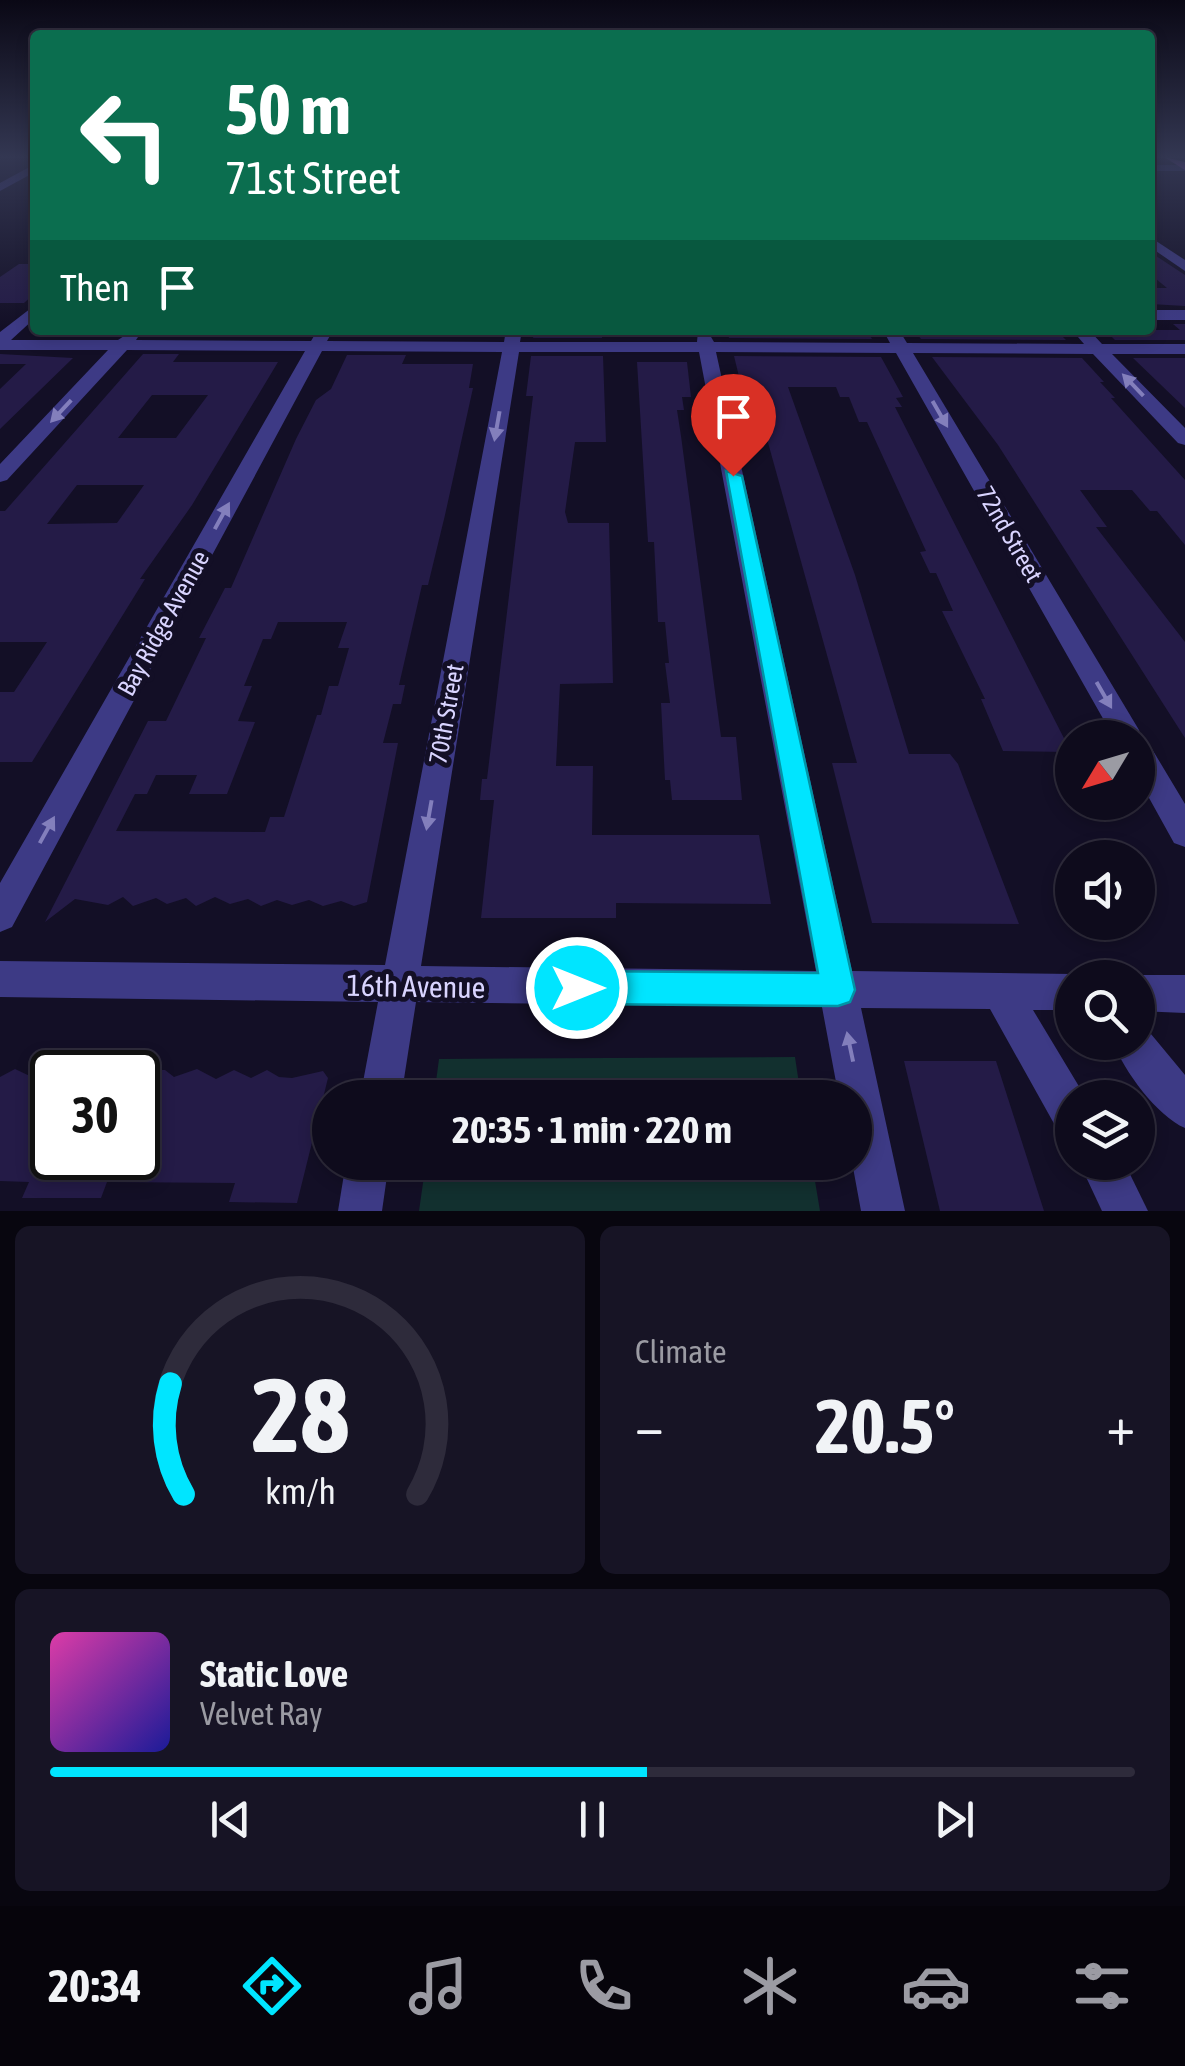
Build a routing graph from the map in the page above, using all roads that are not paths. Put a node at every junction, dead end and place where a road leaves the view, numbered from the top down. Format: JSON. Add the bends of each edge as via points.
{"nodes":[{"id":1,"x":1155,"y":245,"type":"edge"},
{"id":2,"x":1185,"y":268,"type":"edge"},
{"id":3,"x":30,"y":315,"type":"edge"},
{"id":4,"x":1155,"y":315,"type":"edge"},
{"id":5,"x":1185,"y":315,"type":"edge"},
{"id":6,"x":131,"y":335,"type":"edge"},
{"id":7,"x":1085,"y":335,"type":"edge"},
{"id":8,"x":321,"y":338,"type":"edge"},
{"id":9,"x":512,"y":338,"type":"edge"},
{"id":10,"x":705,"y":339,"type":"edge"},
{"id":11,"x":896,"y":339,"type":"edge"},
{"id":12,"x":0,"y":343,"type":"edge"},
{"id":13,"x":122,"y":345,"type":"junction"},
{"id":14,"x":1098,"y":348,"type":"junction"},
{"id":15,"x":1185,"y":349,"type":"edge"},
{"id":16,"x":1185,"y":439,"type":"edge"},
{"id":17,"x":0,"y":476,"type":"edge"},
{"id":18,"x":1118,"y":720,"type":"edge"},
{"id":19,"x":1155,"y":781,"type":"edge"},
{"id":20,"x":1185,"y":833,"type":"edge"},
{"id":21,"x":0,"y":916,"type":"edge"},
{"id":22,"x":0,"y":979,"type":"edge"},
{"id":23,"x":398,"y":987,"type":"junction"},
{"id":24,"x":838,"y":990,"type":"junction"},
{"id":25,"x":1002,"y":992,"type":"junction"},
{"id":26,"x":1055,"y":992,"type":"edge"},
{"id":27,"x":1155,"y":993,"type":"edge"},
{"id":28,"x":1185,"y":994,"type":"edge"},
{"id":29,"x":1147,"y":1060,"type":"edge"},
{"id":30,"x":383,"y":1080,"type":"edge"},
{"id":31,"x":1055,"y":1084,"type":"edge"},
{"id":32,"x":1185,"y":1107,"type":"edge"},
{"id":33,"x":365,"y":1180,"type":"edge"},
{"id":34,"x":1110,"y":1180,"type":"edge"},
{"id":35,"x":360,"y":1211,"type":"edge"},
{"id":36,"x":884,"y":1211,"type":"edge"},
{"id":37,"x":1126,"y":1211,"type":"edge"}],
"edges":[{"from":1,"to":2,"type":"street"},
{"from":3,"to":12,"type":"street"},
{"from":4,"to":5,"type":"street"},
{"from":6,"to":13,"type":"street"},
{"from":7,"to":14,"type":"street"},
{"from":8,"to":9,"type":"street"},
{"from":8,"to":13,"type":"street"},
{"from":21,"to":8,"type":"street","name":"Bay Ridge Avenue","one_way":true},
{"from":9,"to":10,"type":"street"},
{"from":9,"to":23,"type":"street","name":"70th Street","one_way":true},
{"from":10,"to":11,"type":"street"},
{"from":10,"to":24,"type":"street"},
{"from":11,"to":14,"type":"street"},
{"from":11,"to":18,"type":"street","name":"72nd Street","one_way":true},
{"from":12,"to":13,"type":"street"},
{"from":13,"to":17,"type":"street","one_way":true},
{"from":14,"to":15,"type":"street"},
{"from":16,"to":14,"type":"street","one_way":true},
{"from":19,"to":20,"type":"street"},
{"from":22,"to":23,"type":"street","name":"16th Avenue"},
{"from":23,"to":24,"type":"street","name":"16th Avenue"},
{"from":23,"to":30,"type":"street","name":"70th Street"},
{"from":24,"to":25,"type":"street","name":"16th Avenue"},
{"from":36,"to":24,"type":"street","one_way":true},
{"from":25,"to":26,"type":"street","name":"16th Avenue"},
{"from":25,"to":31,"type":"street"},
{"from":27,"to":28,"type":"street"},
{"from":29,"to":32,"type":"street"},
{"from":33,"to":35,"type":"street"},
{"from":34,"to":37,"type":"street"}]}
